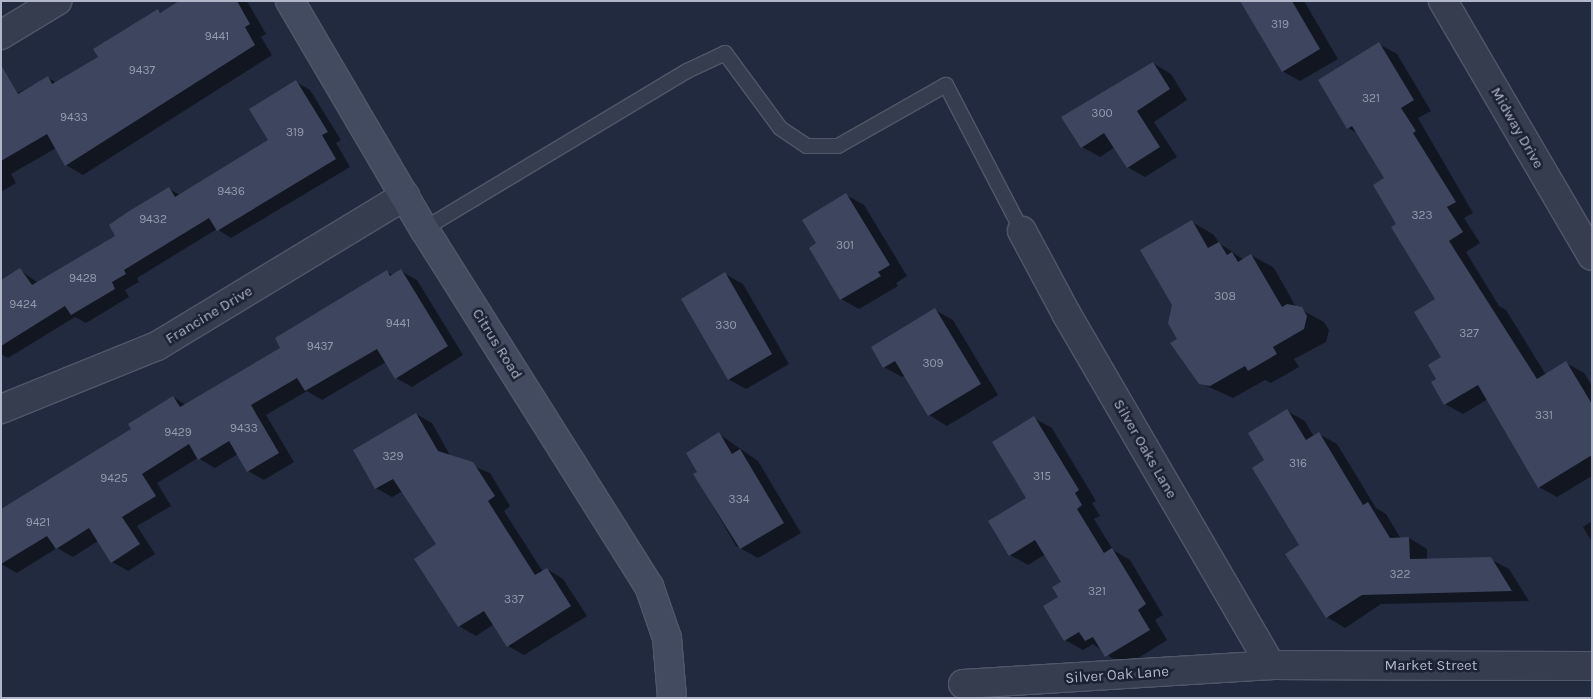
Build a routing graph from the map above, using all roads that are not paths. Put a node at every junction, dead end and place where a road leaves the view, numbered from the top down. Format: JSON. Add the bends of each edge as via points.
{"nodes":[{"id":1,"x":57,"y":1,"type":"edge"},
{"id":2,"x":290,"y":1,"type":"edge"},
{"id":3,"x":1443,"y":1,"type":"edge"},
{"id":4,"x":1,"y":35,"type":"edge"},
{"id":5,"x":405,"y":196,"type":"junction"},
{"id":6,"x":424,"y":229,"type":"junction"},
{"id":7,"x":1022,"y":231,"type":"joint"},
{"id":8,"x":1592,"y":256,"type":"edge"},
{"id":9,"x":1,"y":409,"type":"edge"},
{"id":10,"x":1271,"y":665,"type":"junction"},
{"id":11,"x":1592,"y":666,"type":"edge"},
{"id":12,"x":963,"y":684,"type":"dead end"},
{"id":13,"x":672,"y":698,"type":"edge"}],
"edges":[{"from":1,"to":4,"type":"street"},
{"from":2,"to":5,"type":"street","name":"Citrus Road"},
{"from":3,"to":8,"type":"street","name":"Midway Drive"},
{"from":5,"to":6,"type":"street","name":"Citrus Road"},
{"from":5,"to":9,"type":"street","name":"Francine Drive","via":[[158,346]]},
{"from":6,"to":7,"type":"lane","via":[[686,70],[725,53],[780,128],[807,146],[838,146],[946,85]]},
{"from":6,"to":13,"type":"street","name":"Citrus Road","via":[[648,586],[667,638]]},
{"from":7,"to":10,"type":"street","name":"Silver Oaks Lane","via":[[1067,315]]},
{"from":10,"to":11,"type":"street","name":"Market Street"},
{"from":10,"to":12,"type":"street","name":"Silver Oak Lane"}]}
